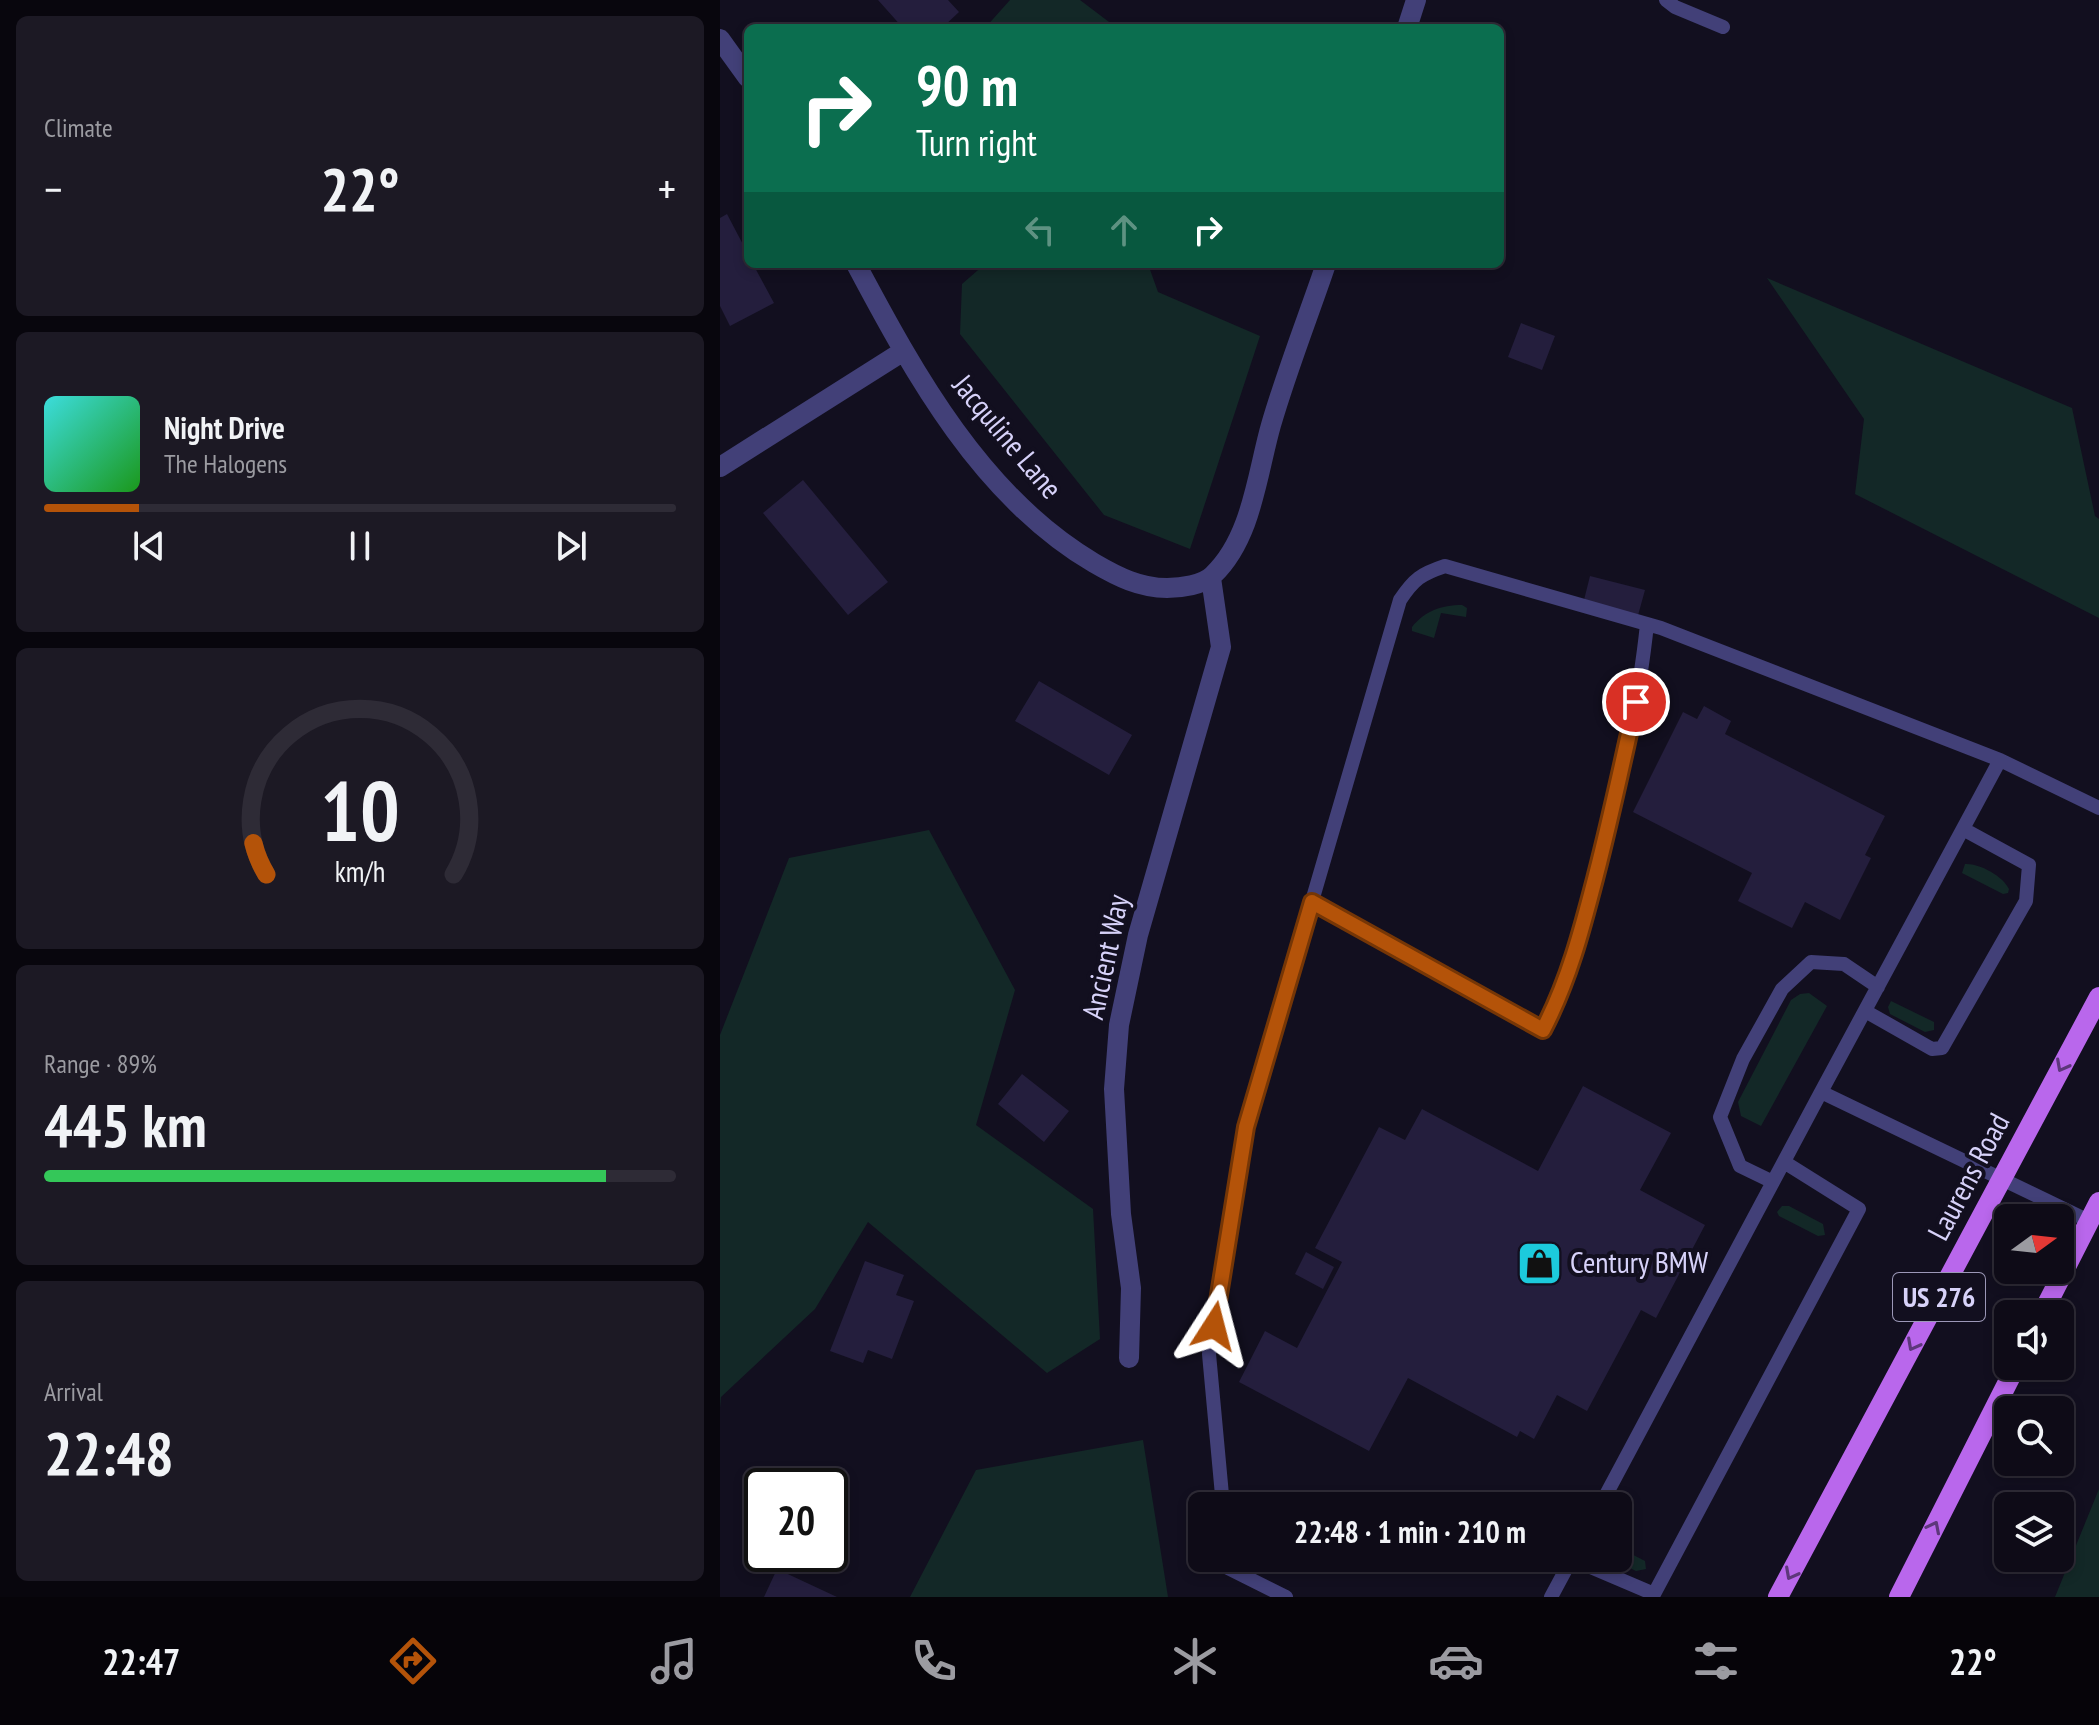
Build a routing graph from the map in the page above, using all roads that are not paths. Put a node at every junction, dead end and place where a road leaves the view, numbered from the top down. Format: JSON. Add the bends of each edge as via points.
{"nodes":[{"id":1,"x":1416,"y":0,"type":"edge"},
{"id":2,"x":1666,"y":0,"type":"edge"},
{"id":3,"x":1408,"y":24,"type":"edge"},
{"id":4,"x":1723,"y":27,"type":"dead end"},
{"id":5,"x":720,"y":39,"type":"edge"},
{"id":6,"x":744,"y":72,"type":"edge"},
{"id":7,"x":858,"y":268,"type":"edge"},
{"id":8,"x":1325,"y":268,"type":"edge"},
{"id":9,"x":902,"y":352,"type":"junction"},
{"id":10,"x":720,"y":467,"type":"edge"},
{"id":11,"x":1211,"y":578,"type":"junction"},
{"id":12,"x":1647,"y":624,"type":"junction"},
{"id":13,"x":2000,"y":760,"type":"junction"},
{"id":14,"x":2099,"y":808,"type":"edge"},
{"id":15,"x":1963,"y":829,"type":"junction"},
{"id":16,"x":1312,"y":902,"type":"junction"},
{"id":17,"x":1878,"y":987,"type":"junction"},
{"id":18,"x":2099,"y":997,"type":"edge"},
{"id":19,"x":1865,"y":1011,"type":"junction"},
{"id":20,"x":1821,"y":1092,"type":"junction"},
{"id":21,"x":1784,"y":1162,"type":"junction"},
{"id":22,"x":2003,"y":1178,"type":"junction"},
{"id":23,"x":1773,"y":1182,"type":"junction"},
{"id":24,"x":2099,"y":1202,"type":"edge"},
{"id":25,"x":2089,"y":1221,"type":"junction"},
{"id":26,"x":2049,"y":1300,"type":"edge"},
{"id":27,"x":1129,"y":1358,"type":"dead end"},
{"id":28,"x":2009,"y":1380,"type":"edge"},
{"id":29,"x":1222,"y":1492,"type":"edge"},
{"id":30,"x":1607,"y":1492,"type":"edge"},
{"id":31,"x":1236,"y":1572,"type":"edge"},
{"id":32,"x":1564,"y":1572,"type":"edge"},
{"id":33,"x":1604,"y":1572,"type":"edge"},
{"id":34,"x":1286,"y":1597,"type":"edge"},
{"id":35,"x":1551,"y":1597,"type":"edge"},
{"id":36,"x":1778,"y":1597,"type":"edge"},
{"id":37,"x":1899,"y":1597,"type":"edge"}],
"edges":[{"from":1,"to":3,"type":"street"},
{"from":2,"to":4,"type":"lane"},
{"from":5,"to":6,"type":"street"},
{"from":7,"to":9,"type":"street","name":"Jacquline Lane"},
{"from":8,"to":11,"type":"street","via":[[1271,424],[1253,497],[1233,550]]},
{"from":9,"to":10,"type":"street"},
{"from":9,"to":11,"type":"street","name":"Jacquline Lane","via":[[1013,500],[1070,548],[1148,588],[1181,588]]},
{"from":11,"to":27,"type":"street","name":"Ancient Way","via":[[1221,647],[1138,935],[1119,1025],[1114,1089],[1131,1288]]},
{"from":12,"to":13,"type":"lane"},
{"from":12,"to":16,"type":"lane","via":[[1445,566],[1424,573],[1400,600]]},
{"from":12,"to":16,"type":"lane","via":[[1620,775],[1580,937],[1566,984],[1543,1030]]},
{"from":13,"to":14,"type":"lane"},
{"from":13,"to":15,"type":"lane"},
{"from":15,"to":17,"type":"lane"},
{"from":15,"to":19,"type":"lane","via":[[2029,865],[2026,901],[1942,1048],[1932,1049]]},
{"from":16,"to":29,"type":"lane","via":[[1246,1127],[1209,1354]]},
{"from":17,"to":19,"type":"lane"},
{"from":17,"to":23,"type":"lane","via":[[1844,964],[1811,962],[1782,989],[1743,1059],[1720,1117],[1740,1166]]},
{"from":18,"to":22,"type":"main road","name":"Laurens Road","number":"US 276","one_way":true},
{"from":19,"to":20,"type":"lane"},
{"from":20,"to":21,"type":"lane"},
{"from":20,"to":22,"type":"lane"},
{"from":21,"to":23,"type":"lane"},
{"from":21,"to":33,"type":"lane","via":[[1859,1209],[1654,1594]]},
{"from":22,"to":25,"type":"lane"},
{"from":22,"to":36,"type":"main road","name":"Laurens Road","number":"US 276","one_way":true},
{"from":23,"to":30,"type":"lane"},
{"from":24,"to":25,"type":"main road"},
{"from":25,"to":26,"type":"main road"},
{"from":37,"to":28,"type":"main road","one_way":true},
{"from":31,"to":34,"type":"lane"},
{"from":32,"to":35,"type":"lane"}]}
